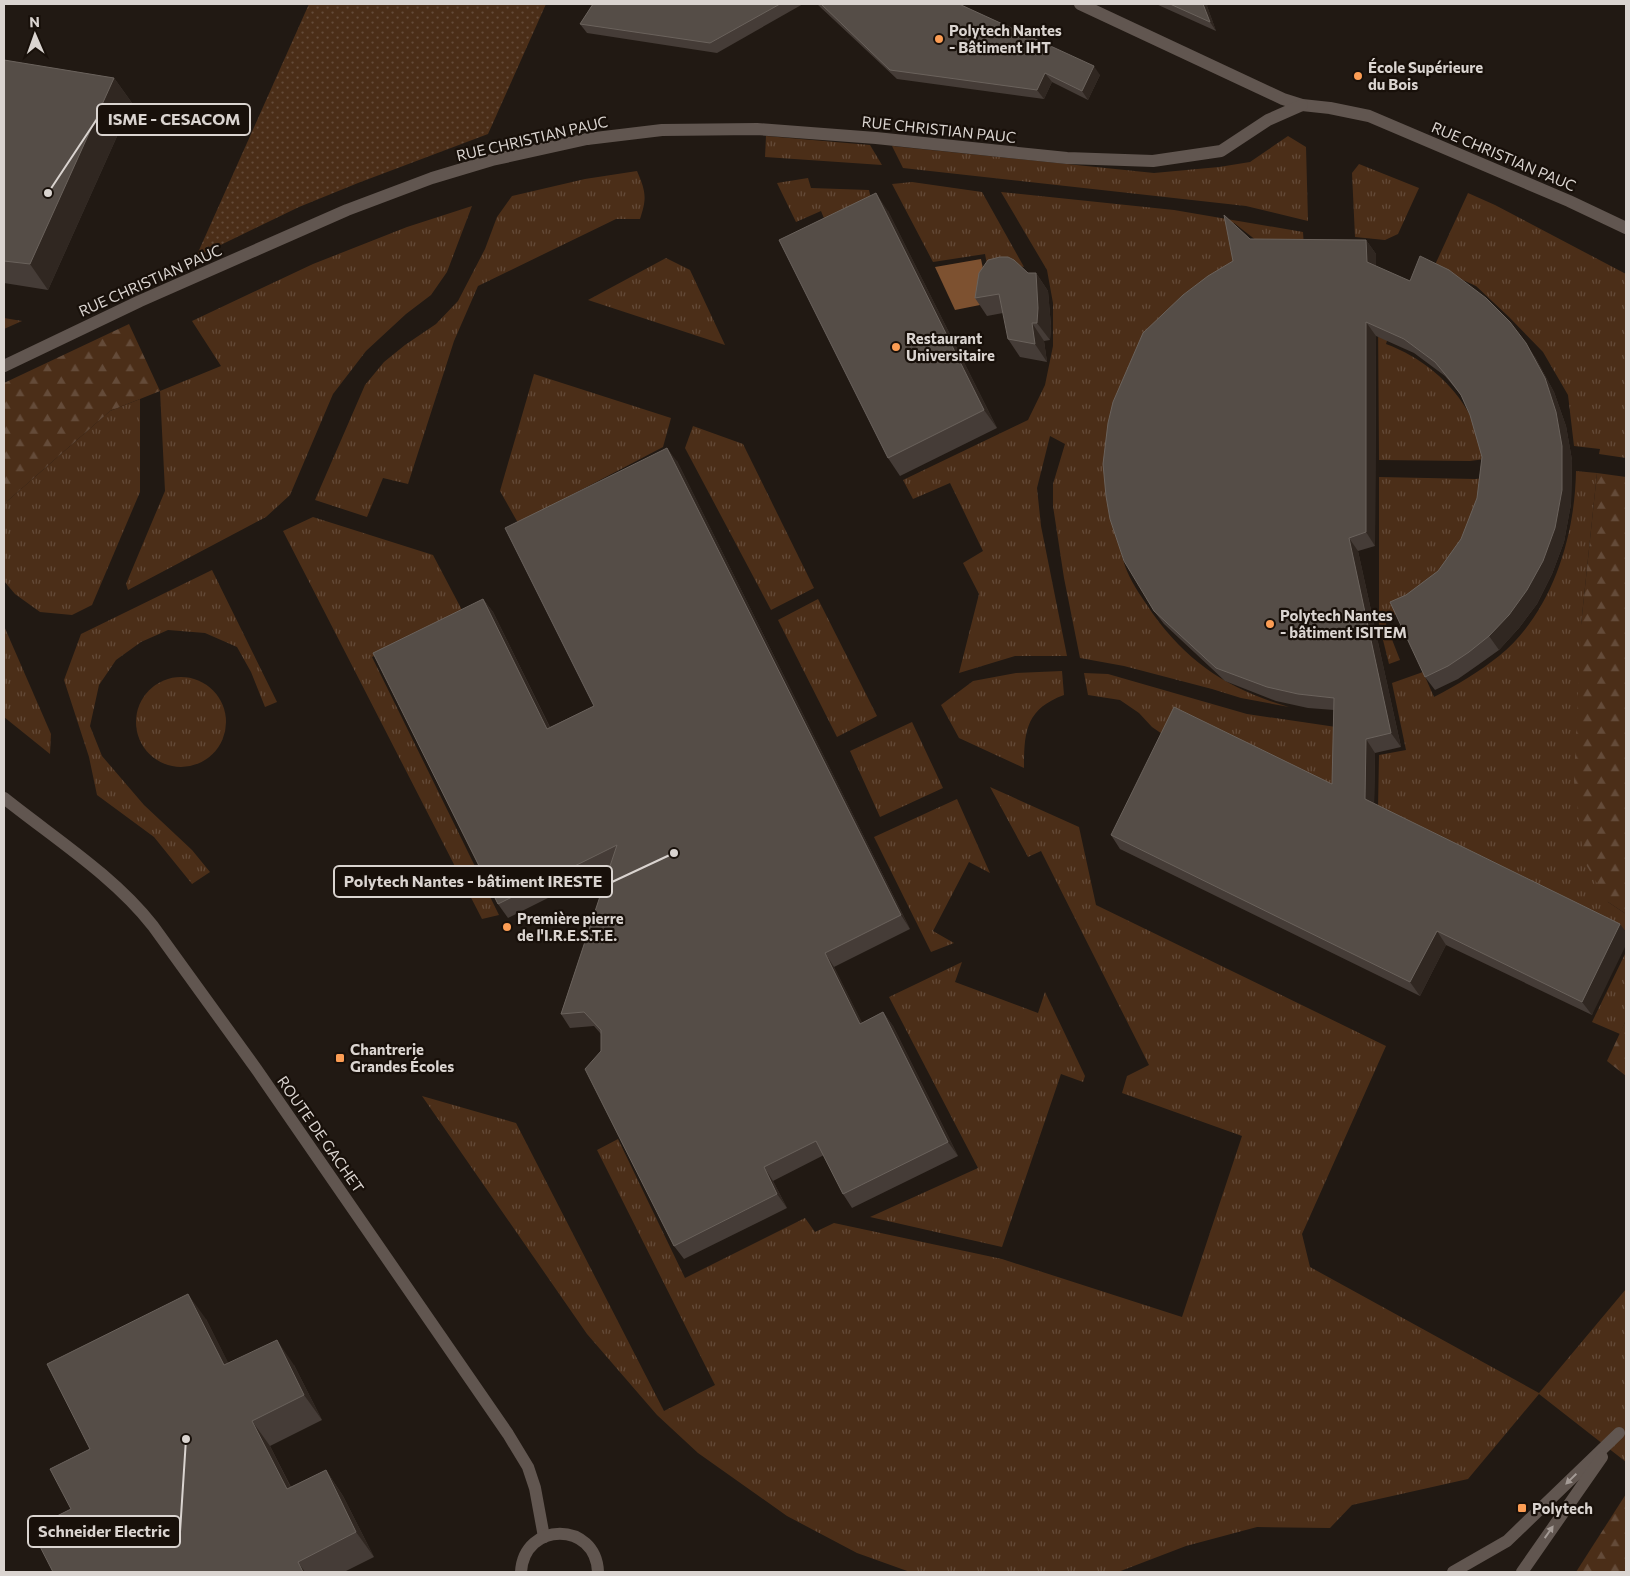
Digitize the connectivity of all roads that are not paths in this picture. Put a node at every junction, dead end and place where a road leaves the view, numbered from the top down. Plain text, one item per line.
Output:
1 (1080, 4) edge
2 (1302, 105) junction
3 (1626, 228) edge
4 (4, 366) edge
5 (4, 798) edge
6 (1622, 1427) edge
7 (544, 1537) junction
8 (522, 1572) edge
9 (598, 1572) edge
10 (1453, 1572) edge
11 (1522, 1572) edge

1 - 2 street, RUE CHRISTIAN PAUC
2 - 3 street, RUE CHRISTIAN PAUC
2 - 4 street, RUE CHRISTIAN PAUC
5 - 7 street, ROUTE DE GACHET
6 -> 10 street
11 -> 6 street
7 - 8 street
7 - 9 street

